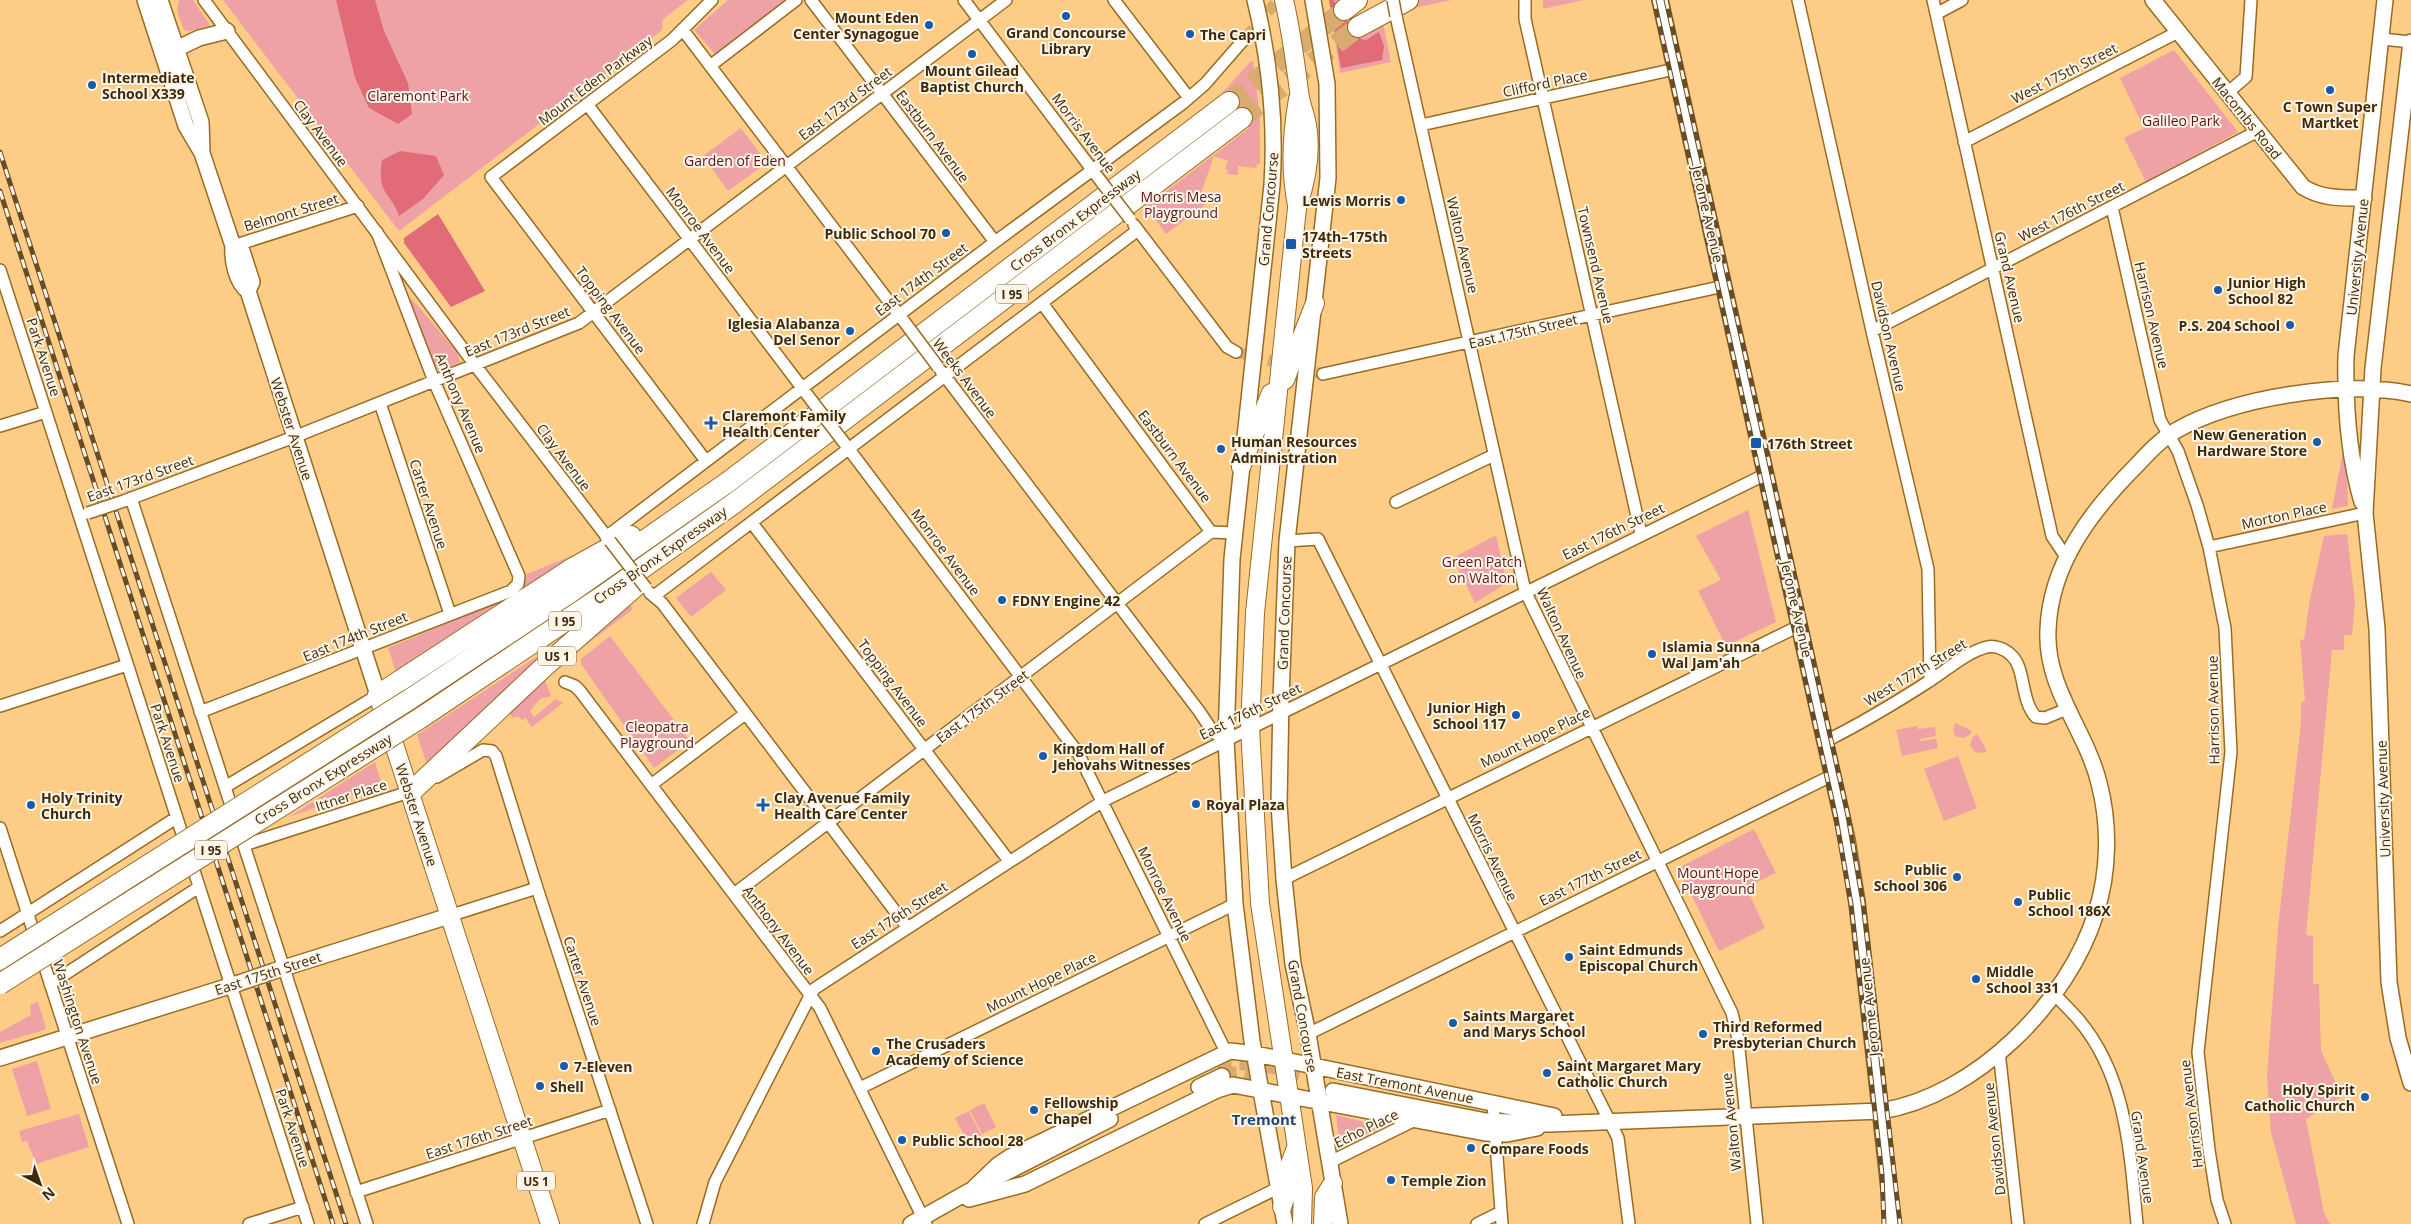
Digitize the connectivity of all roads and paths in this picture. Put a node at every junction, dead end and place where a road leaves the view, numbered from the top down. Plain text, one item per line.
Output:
1 (145, 0) edge
2 (160, 0) edge
3 (204, 0) edge
4 (712, 0) edge
5 (796, 0) edge
6 (812, 0) edge
7 (964, 0) edge
8 (1006, 0) edge
9 (1114, 0) edge
10 (1255, 0) edge
11 (1284, 0) edge
12 (1313, 0) edge
13 (1660, 0) edge
14 (1798, 0) edge
15 (1933, 0) edge
16 (1962, 0) edge
17 (2153, 0) edge
18 (2251, 0) edge
19 (2385, 0) edge
20 (1525, 1) dead end
21 (1397, 4) edge
22 (1936, 14) junction
23 (980, 20) junction
24 (1358, 27) tunnel mouth
25 (683, 30) junction
26 (227, 31) junction
27 (2178, 32) junction
28 (1246, 37) tunnel mouth
29 (2382, 39) junction
30 (2411, 42) edge
31 (170, 52) junction
32 (710, 66) junction
33 (1675, 69) junction
34 (2227, 93) junction
35 (882, 94) junction
36 (1189, 98) junction
37 (1544, 99) junction
38 (1229, 102) tunnel mouth
39 (587, 104) junction
40 (1242, 118) tunnel mouth
41 (1421, 125) junction
42 (2258, 131) junction
43 (1964, 142) junction
44 (786, 166) junction
45 (1093, 170) junction
46 (491, 177) joint
47 (2364, 198) junction
48 (358, 206) junction
49 (2112, 208) junction
50 (1138, 230) junction
51 (377, 232) junction
52 (690, 240) junction
53 (995, 242) junction
54 (233, 246) junction
55 (1992, 268) junction
56 (0, 270) edge
57 (1724, 286) junction
58 (1042, 303) junction
59 (1315, 303) junction
60 (594, 313) junction
61 (899, 315) junction
62 (1592, 315) junction
63 (1872, 331) junction
64 (1469, 343) junction
65 (1236, 352) tunnel mouth
66 (475, 365) junction
67 (942, 372) junction
68 (1279, 374) junction
69 (1323, 374) tunnel mouth
70 (434, 381) junction
71 (802, 388) junction
72 (2345, 389) junction
73 (2372, 389) junction
74 (2411, 394) edge
75 (380, 403) junction
76 (1276, 404) junction
77 (46, 412) junction
78 (0, 426) edge
79 (2169, 434) junction
80 (294, 437) junction
81 (849, 450) junction
82 (1494, 455) junction
83 (706, 461) junction
84 (1241, 467) junction
85 (1766, 474) junction
86 (128, 500) junction
87 (1396, 502) dead end
88 (2365, 513) junction
89 (84, 515) junction
90 (707, 522) junction
91 (752, 523) junction
92 (669, 524) junction
93 (1211, 532) junction
94 (1234, 533) junction
95 (1641, 534) junction
96 (608, 539) junction
97 (1287, 541) junction
98 (2208, 547) junction
99 (2066, 557) junction
100 (518, 584) joint
101 (1525, 592) junction
102 (654, 596) junction
103 (1117, 603) junction
104 (450, 614) junction
105 (1800, 625) junction
106 (363, 649) junction
107 (1381, 663) junction
108 (127, 664) junction
109 (1021, 676) junction
110 (1930, 681) junction
111 (565, 682) dead end
112 (378, 695) junction
113 (0, 706) edge
114 (2067, 710) junction
115 (200, 712) junction
116 (745, 714) junction
117 (1280, 714) junction
118 (1590, 727) junction
119 (1250, 728) junction
120 (1226, 740) junction
121 (1826, 742) junction
122 (489, 750) joint
123 (924, 750) junction
124 (1833, 775) junction
125 (651, 785) junction
126 (225, 787) junction
127 (410, 793) junction
128 (1447, 797) junction
129 (1103, 801) junction
130 (176, 818) junction
131 (828, 823) junction
132 (0, 828) edge
133 (244, 845) junction
134 (1009, 860) junction
135 (1657, 860) junction
136 (1284, 880) junction
137 (199, 887) junction
138 (537, 888) junction
139 (734, 894) junction
140 (1235, 904) junction
141 (28, 913) junction
142 (449, 916) junction
143 (907, 927) junction
144 (0, 931) edge
145 (1513, 932) junction
146 (1169, 936) junction
147 (0, 959) edge
148 (279, 970) junction
149 (0, 984) edge
150 (50, 984) junction
151 (235, 984) junction
152 (2054, 994) junction
153 (810, 996) junction
154 (1308, 1034) junction
155 (68, 1037) junction
156 (1999, 1051) junction
157 (1226, 1052) junction
158 (1256, 1054) junction
159 (0, 1058) edge
160 (1283, 1060) junction
161 (1312, 1066) junction
162 (1220, 1071) tunnel mouth
163 (2411, 1083) edge
164 (1332, 1086) tunnel mouth
165 (860, 1088) junction
166 (1261, 1089) junction
167 (1289, 1095) junction
168 (1318, 1100) junction
169 (610, 1110) junction
170 (1881, 1111) junction
171 (1746, 1118) junction
172 (1496, 1119) junction
173 (1415, 1120) junction
174 (1610, 1122) junction
175 (1572, 1124) junction
176 (522, 1138) junction
177 (1296, 1148) junction
178 (1330, 1162) junction
179 (1333, 1183) junction
180 (1278, 1188) junction
181 (1303, 1188) junction
182 (356, 1192) junction
183 (971, 1194) junction
184 (303, 1207) junction
185 (1283, 1216) edge
186 (1502, 1218) edge
187 (923, 1220) edge
188 (128, 1224) edge
189 (249, 1224) edge
190 (308, 1224) edge
191 (366, 1224) edge
192 (550, 1224) edge
193 (647, 1224) edge
194 (703, 1224) edge
195 (1205, 1224) edge
196 (1302, 1224) edge
197 (1318, 1224) edge
198 (1322, 1224) edge
199 (1340, 1224) edge
200 (1477, 1224) edge
201 (1629, 1224) edge
202 (1757, 1224) edge
203 (1893, 1224) edge
204 (2018, 1224) edge
205 (2137, 1224) edge
206 (2225, 1224) edge

1 - 31 main road, Webster Avenue
2 - 31 main road, Webster Avenue
3 - 26 street, Clay Avenue
4 - 25 street, Mount Eden Parkway
5 - 32 street
6 - 35 street, Eastburn Avenue
7 - 23 street, Morris Avenue
8 - 23 street, East 173rd Street
9 - 36 street
10 - 84 main road, Grand Concourse
11 - 68 main road, Grand Concourse
12 - 59 main road, Grand Concourse
13 - 33 main road, Jerome Avenue
14 - 63 street, Davidson Avenue
15 - 22 street, Grand Avenue
16 - 22 street
17 - 27 main road, Macombs Road
18 - 34 street
19 - 29 main road, University Avenue
20 - 37 street, Townsend Avenue
21 - 24 highway
21 - 41 street, Walton Avenue
22 - 43 street, Grand Avenue
23 - 35 street, East 173rd Street
23 - 45 street, Morris Avenue
25 - 32 street, Weeks Avenue
25 - 39 street, Mount Eden Parkway
26 - 31 main road
26 - 48 street, Clay Avenue
27 - 34 main road, Macombs Road
27 - 43 street, West 175th Street
28 - 36 street, East 174th Street
29 - 30 street
29 - 47 main road, University Avenue
30 - 73 main road, University Avenue
31 - 54 main road, Webster Avenue
32 - 44 street, Weeks Avenue
33 - 37 street, Clifford Place
33 - 57 main road, Jerome Avenue
34 - 42 main road, Macombs Road
35 - 44 street, East 173rd Street
35 - 53 street, Eastburn Avenue
36 - 45 street, East 174th Street
37 - 41 street, Clifford Place
37 - 62 street, Townsend Avenue
38 - 92 highway, Cross Bronx Expressway / I 95
39 - 46 street, Mount Eden Parkway
39 - 52 street, Monroe Avenue
40 - 90 highway, Cross Bronx Expressway / I 95
41 - 64 street, Walton Avenue
42 - 47 main road, Macombs Road
42 - 49 street, West 176th Street
43 - 55 street, Grand Avenue
44 - 52 street, East 173rd Street
44 - 61 street, Weeks Avenue
45 - 50 street, Morris Avenue, bridge
45 - 53 street, East 174th Street
46 - 60 street, Topping Avenue
47 - 72 main road, University Avenue
48 - 51 street, Clay Avenue
48 - 54 street, Belmont Street
49 - 55 street, West 176th Street
49 - 79 street, Harrison Avenue
50 - 58 street
50 - 65 street, Morris Avenue
51 - 66 street, Clay Avenue
51 - 70 street, Anthony Avenue
52 - 60 street, East 173rd Street
52 - 71 street, Monroe Avenue
53 - 61 street, East 174th Street
54 - 80 main road, Webster Avenue
55 - 63 street, West 176th Street
55 - 99 street, Grand Avenue
56 - 77 street, Park Avenue
57 - 62 street, East 175th Street
57 - 85 main road, Jerome Avenue
58 - 67 street
58 - 93 street, Eastburn Avenue
59 - 76 main road
59 - 97 main road, Grand Concourse
60 - 66 street, East 173rd Street
60 - 83 street, Topping Avenue
61 - 67 street, Weeks Avenue, bridge
61 - 71 street, East 174th Street
62 - 64 street, East 175th Street
62 - 95 street, Townsend Avenue
63 - 110 street, Davidson Avenue
64 - 69 street, East 175th Street
64 - 82 street, Walton Avenue
66 - 70 street, East 173rd Street
66 - 96 street, Clay Avenue
67 - 81 street
67 - 103 street, Weeks Avenue
68 - 76 main road, Grand Concourse
68 - 84 main road
70 - 75 street, East 173rd Street
70 - 100 street, Anthony Avenue
71 - 81 street, Monroe Avenue, bridge
71 - 83 street, East 174th Street
72 - 73 main road, East Tremont Avenue
72 - 79 main road, East Tremont Avenue
72 - 88 main road, University Avenue
73 - 74 main road, East Tremont Avenue
73 - 88 main road, University Avenue
75 - 80 street, East 173rd Street
75 - 104 street, Carter Avenue
76 - 119 main road, Grand Concourse
77 - 78 street
77 - 89 street, Park Avenue
79 - 98 street, Harrison Avenue
79 - 99 main road, East Tremont Avenue
80 - 86 street, East 173rd Street
80 - 106 main road, Webster Avenue
81 - 91 street
81 - 109 street, Monroe Avenue
82 - 87 street
82 - 101 street, Walton Avenue
83 - 96 street, East 174th Street
84 - 94 main road, Grand Concourse
85 - 95 street, East 176th Street
85 - 105 main road, Jerome Avenue
86 - 89 street, East 173rd Street, bridge
86 - 115 street
88 - 98 street, Morton Place
88 - 163 main road, University Avenue
89 - 108 street, Park Avenue
90 - 127 highway, US 1
90 - 149 highway, Cross Bronx Expressway / I 95, bridge
91 - 102 street
91 - 123 street, Topping Avenue
92 - 112 highway
92 - 147 highway, Cross Bronx Expressway / I 95, bridge
93 - 94 street
93 - 103 street, East 175th Street
94 - 120 main road, Grand Concourse
95 - 101 street, East 176th Street
96 - 102 street, Clay Avenue, bridge
97 - 107 street, Morris Avenue
97 - 117 main road, Grand Concourse
98 - 206 street, Harrison Avenue
99 - 114 main road, East Tremont Avenue
100 - 104 street, East 174th Street
101 - 107 street, East 176th Street
101 - 118 street, Walton Avenue
102 - 116 street, Clay Avenue
103 - 109 street, East 175th Street
103 - 120 street, Weeks Avenue
104 - 106 street, East 174th Street
105 - 118 street, Mount Hope Place
105 - 121 main road, Jerome Avenue
106 - 112 main road, Webster Avenue
106 - 115 street, East 174th Street
107 - 117 street, East 176th Street
107 - 128 street, Morris Avenue
108 - 113 street
108 - 130 street, Park Avenue
109 - 123 street, East 175th Street
109 - 129 street, Monroe Avenue
110 - 114 street, West 177th Street
110 - 121 street, West 177th Street
111 - 125 street, Anthony Avenue
112 - 126 street
112 - 127 main road, Webster Avenue / US 1
114 - 152 main road, East Tremont Avenue
115 - 126 street
116 - 125 street
116 - 131 street, Clay Avenue
117 - 119 street, East 176th Street
117 - 136 main road, Grand Concourse
118 - 128 street, Mount Hope Place
118 - 135 street, Walton Avenue
119 - 120 street, East 176th Street
119 - 160 main road, Grand Concourse
120 - 129 street, East 176th Street
120 - 140 main road, Grand Concourse
121 - 124 main road, Jerome Avenue
122 - 127 street, Ittner Place
122 - 138 street, Carter Avenue
123 - 131 street, East 175th Street
123 - 134 street, Topping Avenue
124 - 135 street, East 177th Street
124 - 170 main road, Jerome Avenue
125 - 139 street, Anthony Avenue
126 - 133 street
127 - 133 street, Ittner Place
127 - 142 main road, Webster Avenue / US 1
128 - 136 street, Mount Hope Place
128 - 145 street, Morris Avenue
129 - 134 street, East 176th Street
129 - 146 street, Monroe Avenue
130 - 137 street, Park Avenue
130 - 141 street
131 - 139 street, East 175th Street
131 - 143 street, Clay Avenue
132 - 141 street, Washington Avenue
133 - 148 street
134 - 143 street, East 176th Street
135 - 145 street, East 177th Street
135 - 171 street, Walton Avenue
136 - 154 main road, Grand Concourse
137 - 150 street
137 - 151 street, Park Avenue
138 - 142 street, East 175th Street
138 - 169 street, Carter Avenue
139 - 153 street, Anthony Avenue
140 - 146 street, Mount Hope Place
140 - 158 main road, Grand Concourse
141 - 144 street
141 - 150 street, Washington Avenue
142 - 148 main road, East 175th Street
142 - 176 main road, Webster Avenue / US 1
143 - 153 street, East 176th Street
145 - 154 street, East 177th Street
145 - 174 street, Morris Avenue
146 - 157 street, Monroe Avenue
146 - 165 street, Mount Hope Place
148 - 151 main road, East 175th Street, bridge
148 - 182 street
150 - 155 street, Washington Avenue
151 - 155 main road, East 175th Street
151 - 184 street, Park Avenue
152 - 156 main road, East Tremont Avenue
152 - 205 street, Grand Avenue
153 - 165 street, Anthony Avenue
153 - 194 street, East 176th Street
154 - 161 main road, Grand Concourse
155 - 159 main road, East 175th Street
155 - 188 street, Washington Avenue
156 - 170 main road, East Tremont Avenue
156 - 204 street, Davidson Avenue
157 - 158 main road, East Tremont Avenue
157 - 183 main road, East Tremont Avenue
158 - 160 main road, East Tremont Avenue
158 - 166 main road, Grand Concourse
160 - 161 main road, East Tremont Avenue
160 - 167 main road, Grand Concourse
161 - 168 main road, Grand Concourse
161 - 172 main road, East Tremont Avenue
162 - 183 main road, East Tremont Avenue
164 - 172 main road, East Tremont Avenue
165 - 187 street, Anthony Avenue
166 - 167 main road, East Tremont Avenue
166 - 180 main road, Grand Concourse
166 - 183 main road, East Tremont Avenue
167 - 168 main road, East Tremont Avenue
167 - 177 main road, Grand Concourse
168 - 173 main road, East Tremont Avenue
168 - 178 main road, Grand Concourse
169 - 176 street, East 176th Street
169 - 193 street, Carter Avenue
170 - 171 main road, East Tremont Avenue
170 - 203 main road, Jerome Avenue
171 - 174 main road, East Tremont Avenue
171 - 202 street, Walton Avenue
172 - 173 main road, East Tremont Avenue
172 - 175 main road, East Tremont Avenue
172 - 175 main road, East Tremont Avenue
172 - 186 street
173 - 178 street, Echo Place
174 - 175 main road, East Tremont Avenue
174 - 201 street, Morris Avenue
176 - 182 street, East 176th Street
176 - 192 main road, Webster Avenue / US 1
177 - 181 main road, Grand Concourse
177 - 185 main road
178 - 179 main road, Grand Concourse
179 - 198 main road
179 - 199 main road, Grand Concourse
180 - 185 main road, Grand Concourse
180 - 195 street
181 - 196 main road, Grand Concourse
181 - 197 main road, Grand Concourse
182 - 191 street
183 - 187 main road, East Tremont Avenue
184 - 189 street
184 - 190 street, Park Avenue
186 - 200 street

